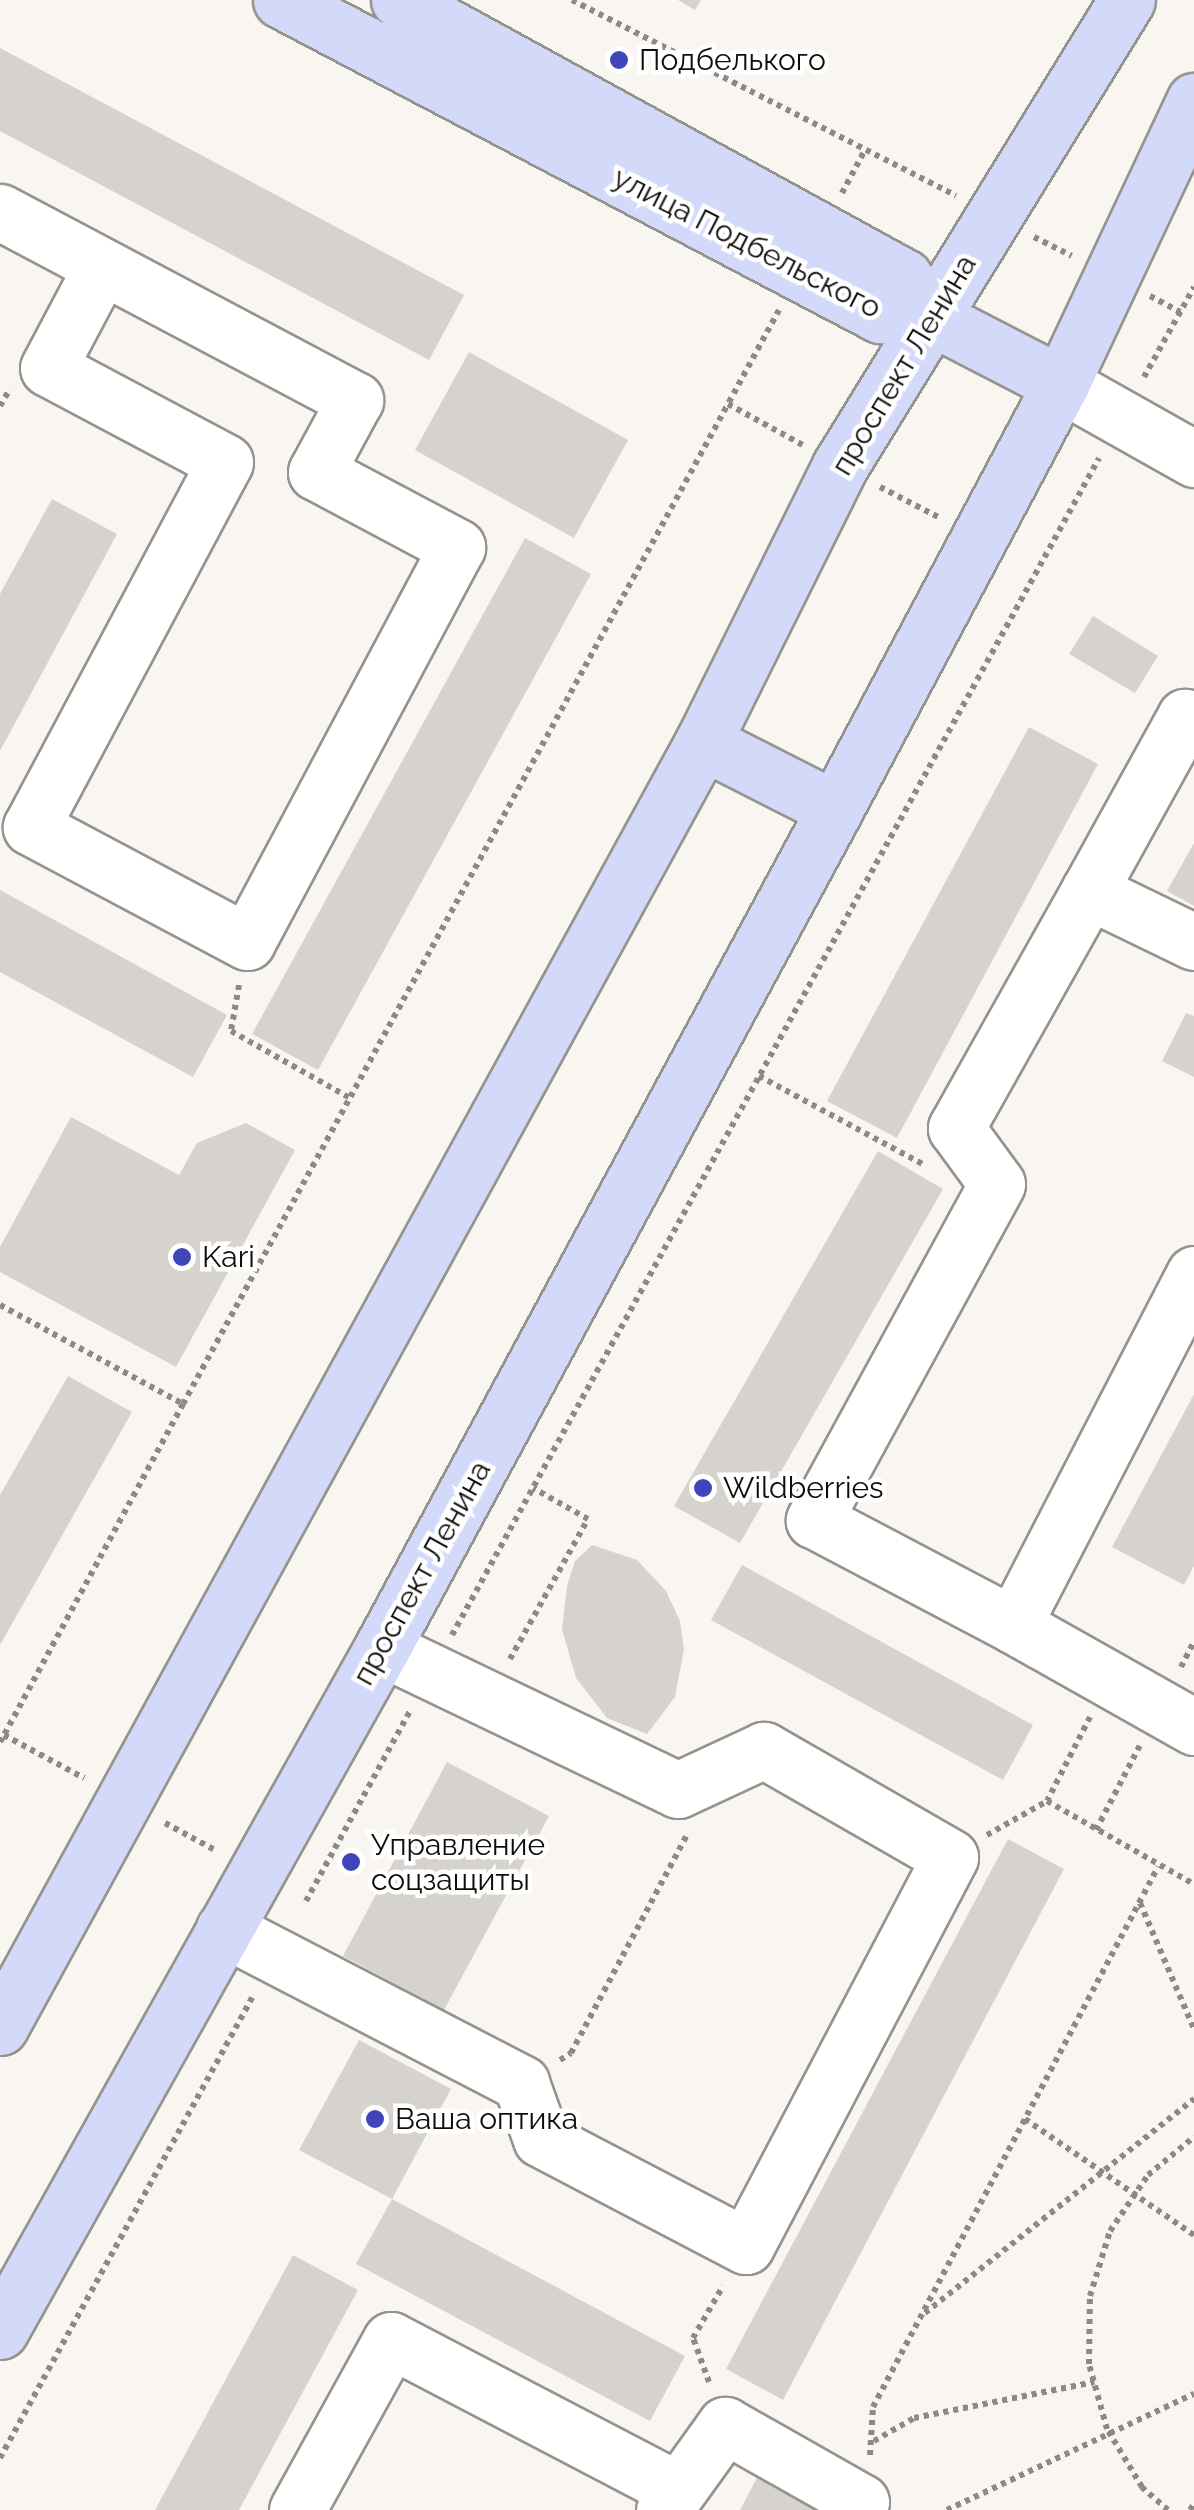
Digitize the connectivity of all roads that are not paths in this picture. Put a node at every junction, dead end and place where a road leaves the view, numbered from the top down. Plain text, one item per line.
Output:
1 (281, 0) edge
2 (399, 0) edge
3 (1127, 0) edge
4 (344, 15) edge
5 (1194, 101) edge
6 (0, 212) edge
7 (102, 266) junction
8 (930, 317) junction
9 (1061, 384) junction
10 (1194, 459) edge
11 (1194, 722) edge
12 (703, 742) junction
13 (835, 808) junction
14 (1089, 891) junction
15 (1194, 942) edge
16 (1194, 1274) edge
17 (1013, 1625) junction
18 (382, 1648) junction
19 (1194, 1728) edge
20 (224, 1929) junction
21 (0, 2027) edge
22 (0, 2331) edge
23 (670, 2499) edge
24 (859, 2506) edge
25 (298, 2510) edge

1 - 4 main road, улица Подбельского
2 - 8 main road, улица Подбельского
3 - 8 main road, проспект Ленина
4 - 8 main road, улица Подбельского
5 - 9 main road, проспект Ленина
6 - 7 street
7 - 7 street
8 - 9 main road
8 - 12 main road, проспект Ленина
9 - 10 street
9 - 13 main road, проспект Ленина
11 - 14 street
12 - 13 main road
12 - 21 main road, проспект Ленина
13 - 18 main road, проспект Ленина
14 - 15 street
14 - 17 street
16 - 17 street
17 - 19 street
18 - 20 main road, проспект Ленина
18 - 20 street
20 - 22 main road, проспект Ленина
23 - 24 street
23 - 25 street

